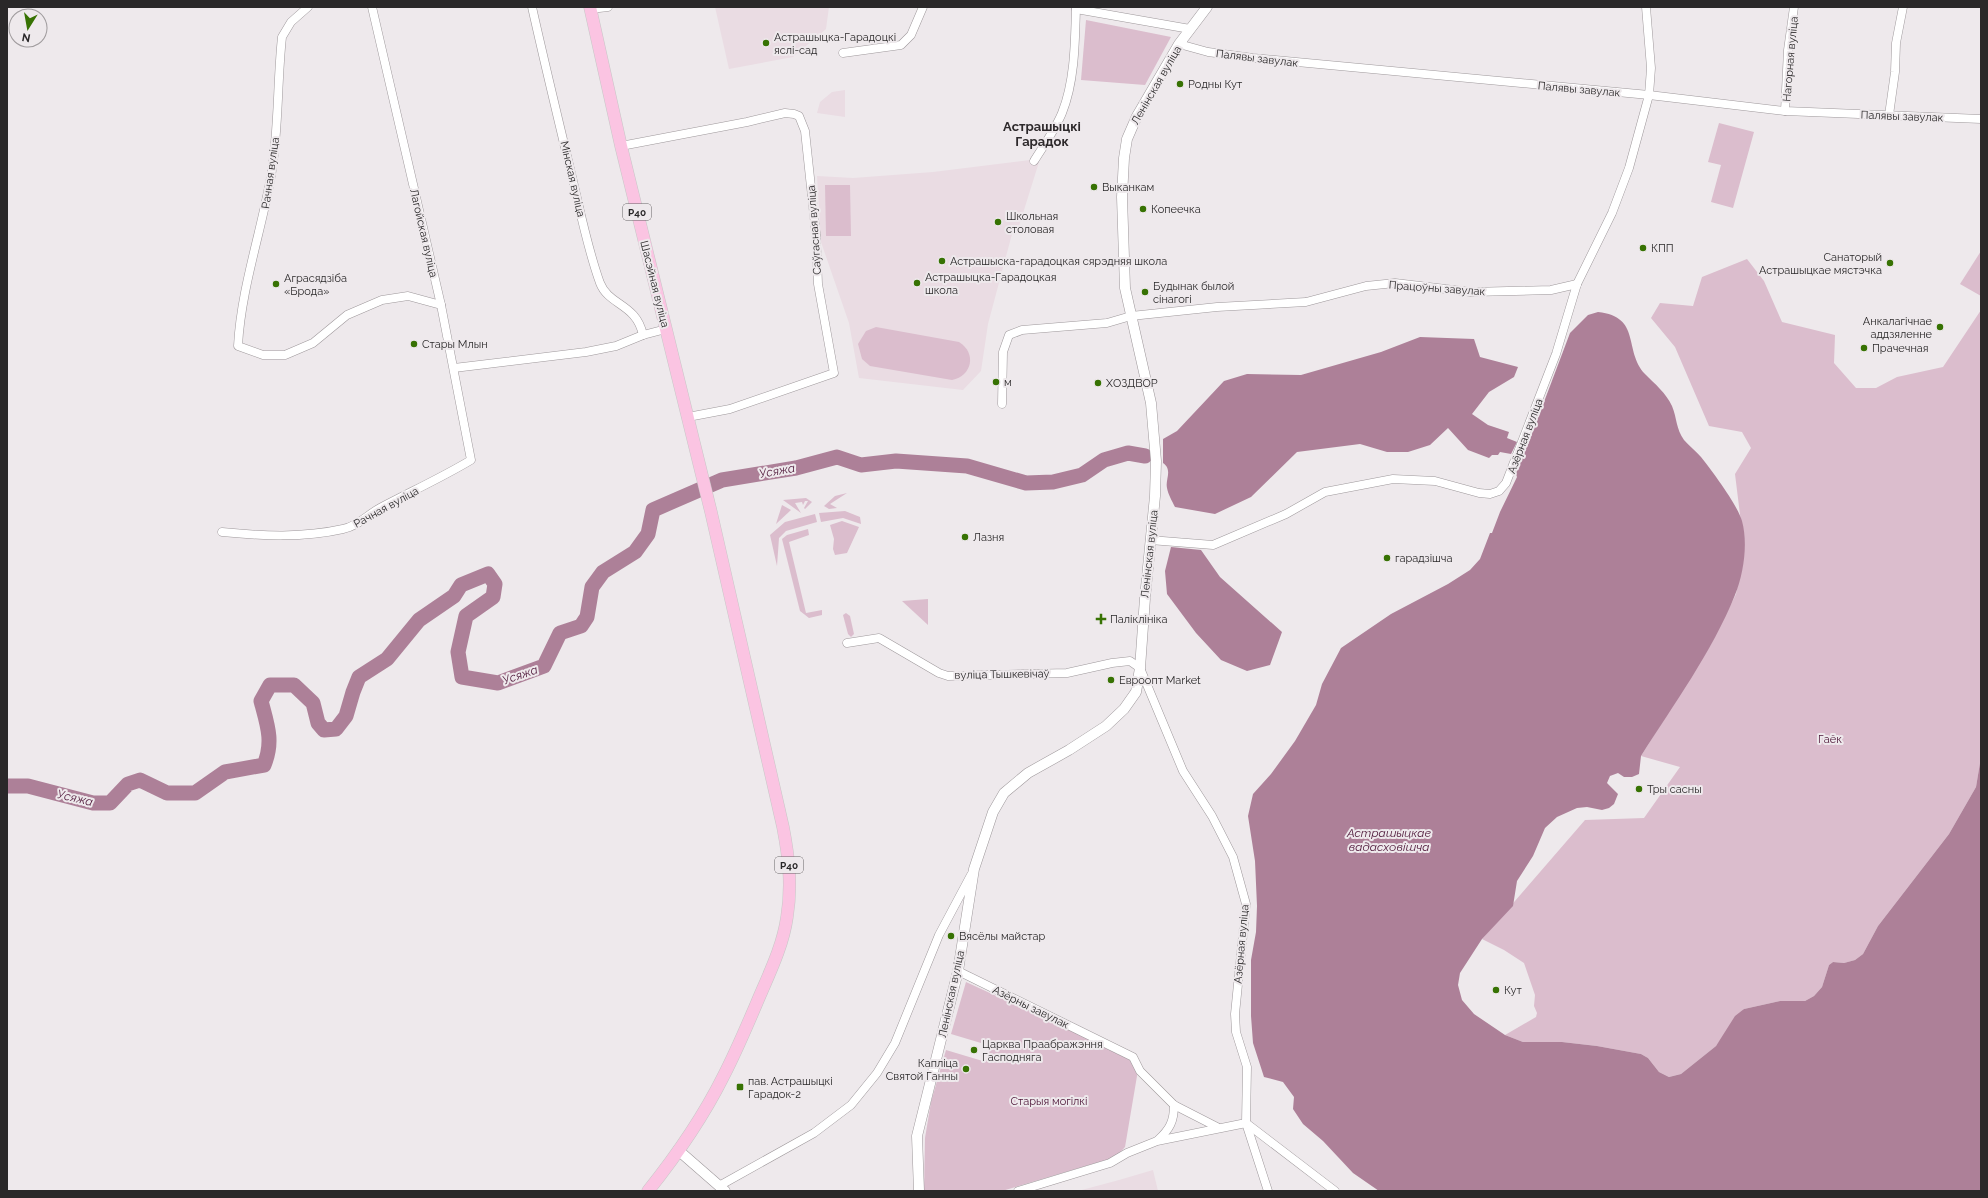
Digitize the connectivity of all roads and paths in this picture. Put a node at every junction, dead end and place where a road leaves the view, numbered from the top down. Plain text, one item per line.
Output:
1 (308, 7) edge
2 (372, 7) edge
3 (532, 7) edge
4 (608, 7) edge
5 (923, 7) edge
6 (1207, 7) edge
7 (1646, 7) edge
8 (1794, 7) edge
9 (1903, 7) edge
10 (590, 8) edge
11 (1076, 8) edge
12 (1190, 29) junction
13 (1179, 44) junction
14 (843, 53) dead end
15 (1649, 95) junction
16 (1785, 111) junction
17 (1889, 115) junction
18 (1981, 119) edge
19 (621, 146) junction
20 (1034, 161) dead end
21 (1577, 284) junction
22 (441, 305) junction
23 (1131, 316) junction
24 (666, 329) junction
25 (643, 335) junction
26 (454, 368) junction
27 (1002, 404) dead end
28 (688, 417) junction
29 (471, 460) joint
30 (222, 532) dead end
31 (1150, 540) junction
32 (847, 643) dead end
33 (1140, 668) junction
34 (974, 869) junction
35 (958, 971) junction
36 (1174, 1105) junction
37 (1246, 1123) junction
38 (1217, 1127) junction
39 (1157, 1140) junction
40 (678, 1150) junction
41 (722, 1189) edge
42 (648, 1191) edge
43 (919, 1191) edge
44 (1018, 1191) edge
45 (1268, 1191) edge
46 (1335, 1191) edge

1 - 22 street, Рачная вуліца
2 - 22 street, Лагойская вуліца
3 - 25 street, Мінская вуліца
4 - 10 street
5 - 14 street
6 - 12 street, Ленінская вуліца
7 - 15 street, Азёрная вуліца
8 - 16 street, Нагорная вуліца
9 - 17 street
10 - 19 main road, Шасэйная вуліца / Р40
11 - 12 street
11 - 20 street
12 - 13 street, Ленінская вуліца
13 - 15 street, Палявы завулак
13 - 23 street, Ленінская вуліца
15 - 16 street, Палявы завулак
15 - 21 street, Азёрная вуліца
16 - 17 street, Палявы завулак
17 - 18 street, Палявы завулак
19 - 24 main road, Шасэйная вуліца / Р40
19 - 28 street, Саўгасная вуліца
21 - 23 street, Працоўны завулак
21 - 31 street, Азёрная вуліца
22 - 26 street, Лагойская вуліца
23 - 27 street, Працоўны завулак
23 - 31 street, Ленінская вуліца
24 - 25 street
24 - 28 main road, Шасэйная вуліца / Р40
25 - 26 street
26 - 29 street, Лагойская вуліца
28 - 40 main road, Шасэйная вуліца / Р40
29 - 30 street, Рачная вуліца
31 - 33 street, Ленінская вуліца
32 - 33 street, вуліца Тышкевічаў
33 - 34 street, Ленінская вуліца
33 - 37 street, Азёрная вуліца
34 - 35 street, Ленінская вуліца
34 - 41 street
35 - 36 street, Азёрны завулак
35 - 43 street, Ленінская вуліца
36 - 38 street, Азёрны завулак
36 - 39 street
37 - 38 street
37 - 45 street, Азёрная вуліца
37 - 46 street
38 - 39 street
39 - 44 street
40 - 41 street
40 - 42 main road, Р40

